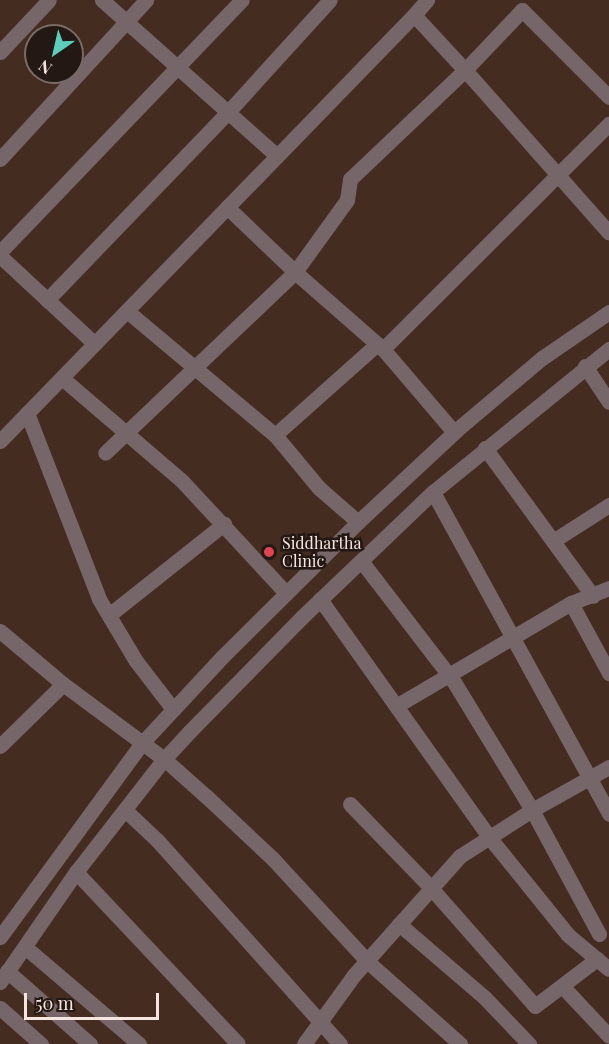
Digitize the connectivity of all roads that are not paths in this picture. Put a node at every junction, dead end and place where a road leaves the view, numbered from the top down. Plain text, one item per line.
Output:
1 (49, 0) edge
2 (102, 0) edge
3 (146, 0) edge
4 (242, 0) edge
5 (330, 0) edge
6 (427, 0) edge
7 (526, 5) edge
8 (414, 15) junction
9 (126, 22) junction
10 (0, 52) edge
11 (178, 68) junction
12 (465, 70) junction
13 (609, 97) edge
14 (228, 112) junction
15 (609, 124) edge
16 (276, 156) junction
17 (0, 159) edge
18 (557, 174) junction
19 (227, 207) junction
20 (609, 233) edge
21 (0, 254) edge
22 (295, 272) junction
23 (47, 300) junction
24 (127, 311) junction
25 (609, 312) edge
26 (95, 344) junction
27 (380, 346) junction
28 (609, 349) edge
29 (585, 366) junction
30 (195, 367) junction
31 (62, 378) junction
32 (609, 402) edge
33 (27, 413) junction
34 (126, 432) junction
35 (454, 432) junction
36 (275, 435) junction
37 (0, 441) edge
38 (485, 448) junction
39 (105, 453) dead end
40 (433, 492) junction
41 (609, 505) edge
42 (358, 522) junction
43 (224, 524) junction
44 (553, 542) junction
45 (362, 562) junction
46 (609, 588) edge
47 (286, 593) junction
48 (593, 596) junction
49 (320, 599) junction
50 (571, 603) junction
51 (109, 615) junction
52 (0, 631) edge
53 (513, 639) junction
54 (609, 673) edge
55 (449, 676) junction
56 (63, 684) junction
57 (396, 706) junction
58 (173, 709) junction
59 (142, 743) junction
60 (0, 746) edge
61 (164, 759) junction
62 (609, 767) edge
63 (589, 777) junction
64 (350, 804) dead end
65 (125, 810) junction
66 (532, 810) junction
67 (609, 814) edge
68 (489, 837) junction
69 (76, 872) junction
70 (431, 888) junction
71 (399, 924) junction
72 (599, 934) dead end
73 (0, 938) edge
74 (25, 947) junction
75 (597, 959) junction
76 (367, 961) junction
77 (609, 969) edge
78 (4, 976) edge
79 (563, 987) junction
80 (0, 1008) edge
81 (319, 1023) junction
82 (609, 1036) edge
83 (41, 1044) edge
84 (90, 1044) edge
85 (139, 1044) edge
86 (238, 1044) edge
87 (304, 1044) edge
88 (340, 1044) edge
89 (460, 1044) edge
90 (529, 1044) edge

1 - 10 street
2 - 9 street
3 - 9 street
4 - 11 street
5 - 14 street
6 - 8 street
7 - 12 street
7 - 13 street
8 - 12 street
8 - 16 street
9 - 11 street
9 - 17 street
11 - 14 street
11 - 21 street
12 - 18 street
12 - 22 street
14 - 16 street
14 - 23 street
15 - 18 street
16 - 19 street
18 - 20 street
18 - 27 street
19 - 22 street
19 - 24 street
21 - 23 street
22 - 27 street
22 - 30 street
23 - 26 street
24 - 26 street
24 - 30 street
25 - 35 street
26 - 31 street
27 - 35 street
27 - 36 street
28 - 29 street
29 - 32 street
29 - 38 street
30 - 34 street
30 - 36 street
31 - 33 street
31 - 34 street
33 - 37 street
33 - 51 street
34 - 39 street
34 - 43 street
35 - 42 street
36 - 42 street
38 - 40 street
38 - 44 street
40 - 45 street
40 - 53 street
41 - 44 street
42 - 47 street
43 - 47 street
43 - 51 street
44 - 48 street
45 - 49 street
45 - 55 street
46 - 48 street
47 - 58 street
48 - 50 street
49 - 57 street
49 - 61 street
50 - 53 street
50 - 54 street
51 - 58 street
52 - 56 street
53 - 55 street
53 - 63 street
55 - 57 street
55 - 66 street
56 - 59 street
56 - 60 street
57 - 68 street
58 - 59 street
59 - 61 street
59 - 73 street
61 - 65 street
61 - 76 street
62 - 63 street
63 - 66 street
63 - 67 street
64 - 70 street
65 - 69 street
65 - 81 street
66 - 68 street
66 - 72 street
68 - 70 street
68 - 75 street
69 - 74 street
69 - 86 street
70 - 71 street
70 - 79 street
71 - 76 street
71 - 90 street
74 - 78 street
74 - 85 street
75 - 77 street
75 - 79 street
76 - 81 street
76 - 89 street
78 - 84 street
79 - 82 street
80 - 83 street
81 - 87 street
81 - 88 street

